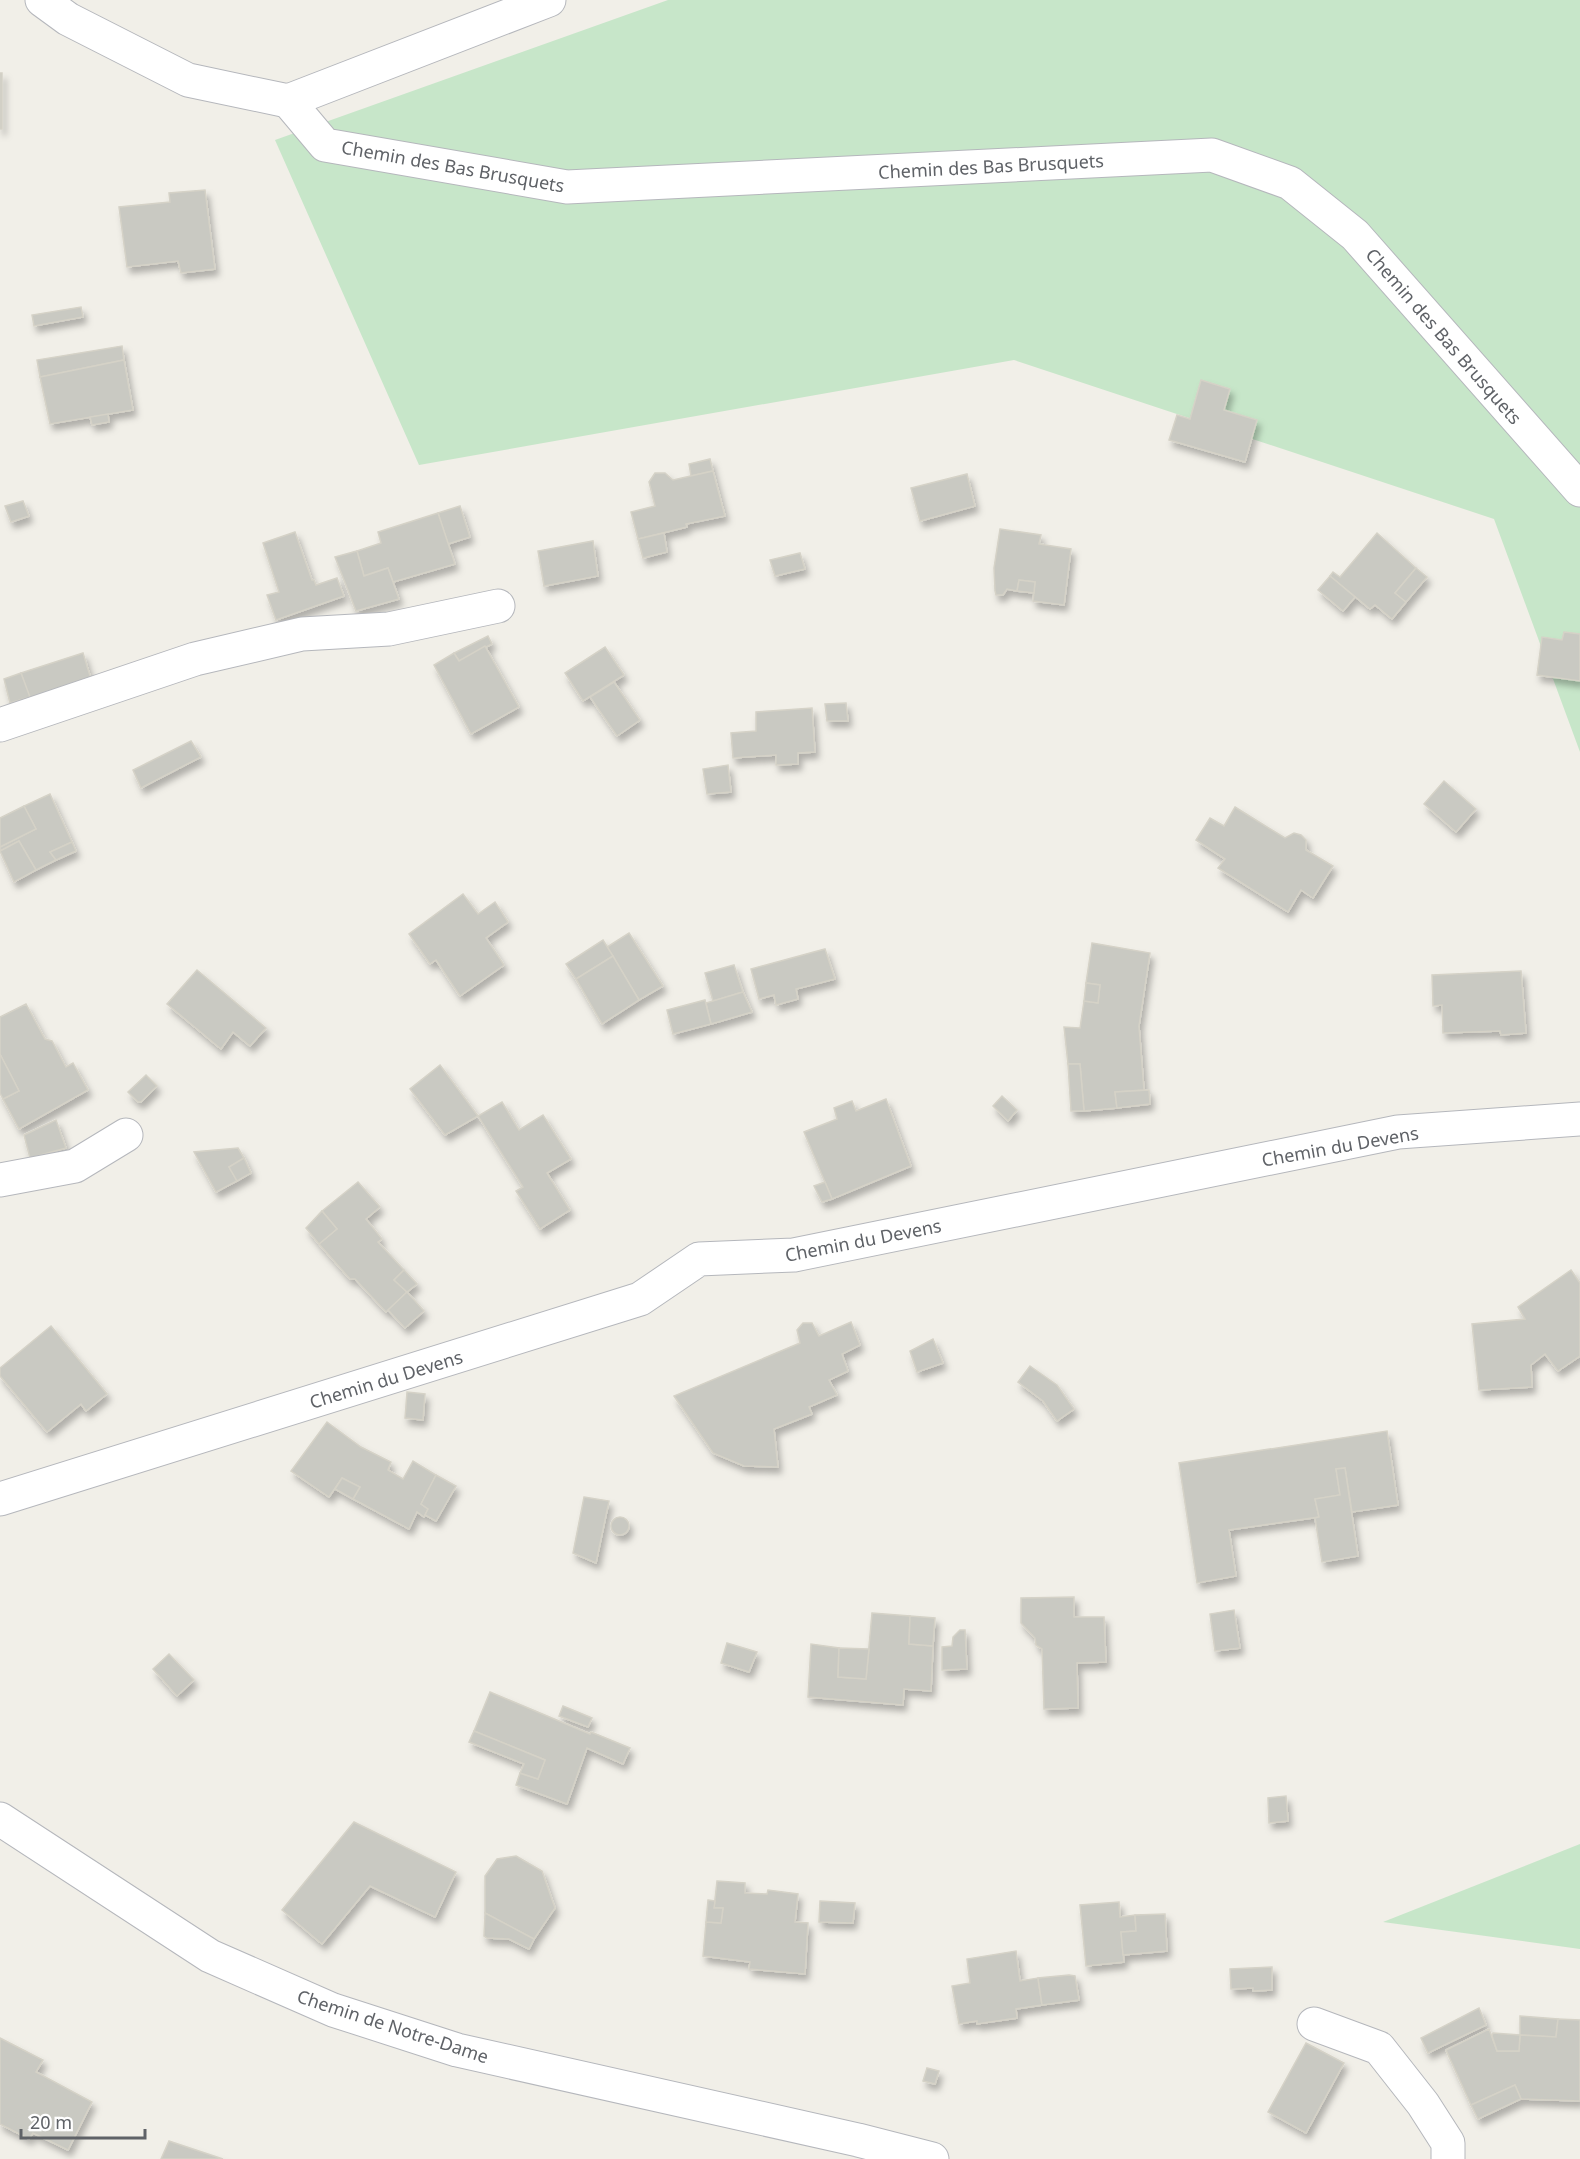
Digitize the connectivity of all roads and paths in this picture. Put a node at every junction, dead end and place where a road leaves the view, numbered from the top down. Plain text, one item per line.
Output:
1 (42, 0) edge
2 (549, 0) edge
3 (288, 101) junction
4 (1580, 490) edge
5 (498, 606) dead end
6 (0, 725) edge
7 (1580, 1119) edge
8 (126, 1135) dead end
9 (0, 1180) edge
10 (0, 1499) edge
11 (0, 1819) edge
12 (1314, 2024) dead end
13 (932, 2159) edge
14 (1448, 2159) edge

1 - 3 street
2 - 3 street
3 - 4 street, Chemin des Bas Brusquets
5 - 6 street
7 - 10 street, Chemin du Devens
8 - 9 street
11 - 13 street, Chemin de Notre-Dame
12 - 14 street

